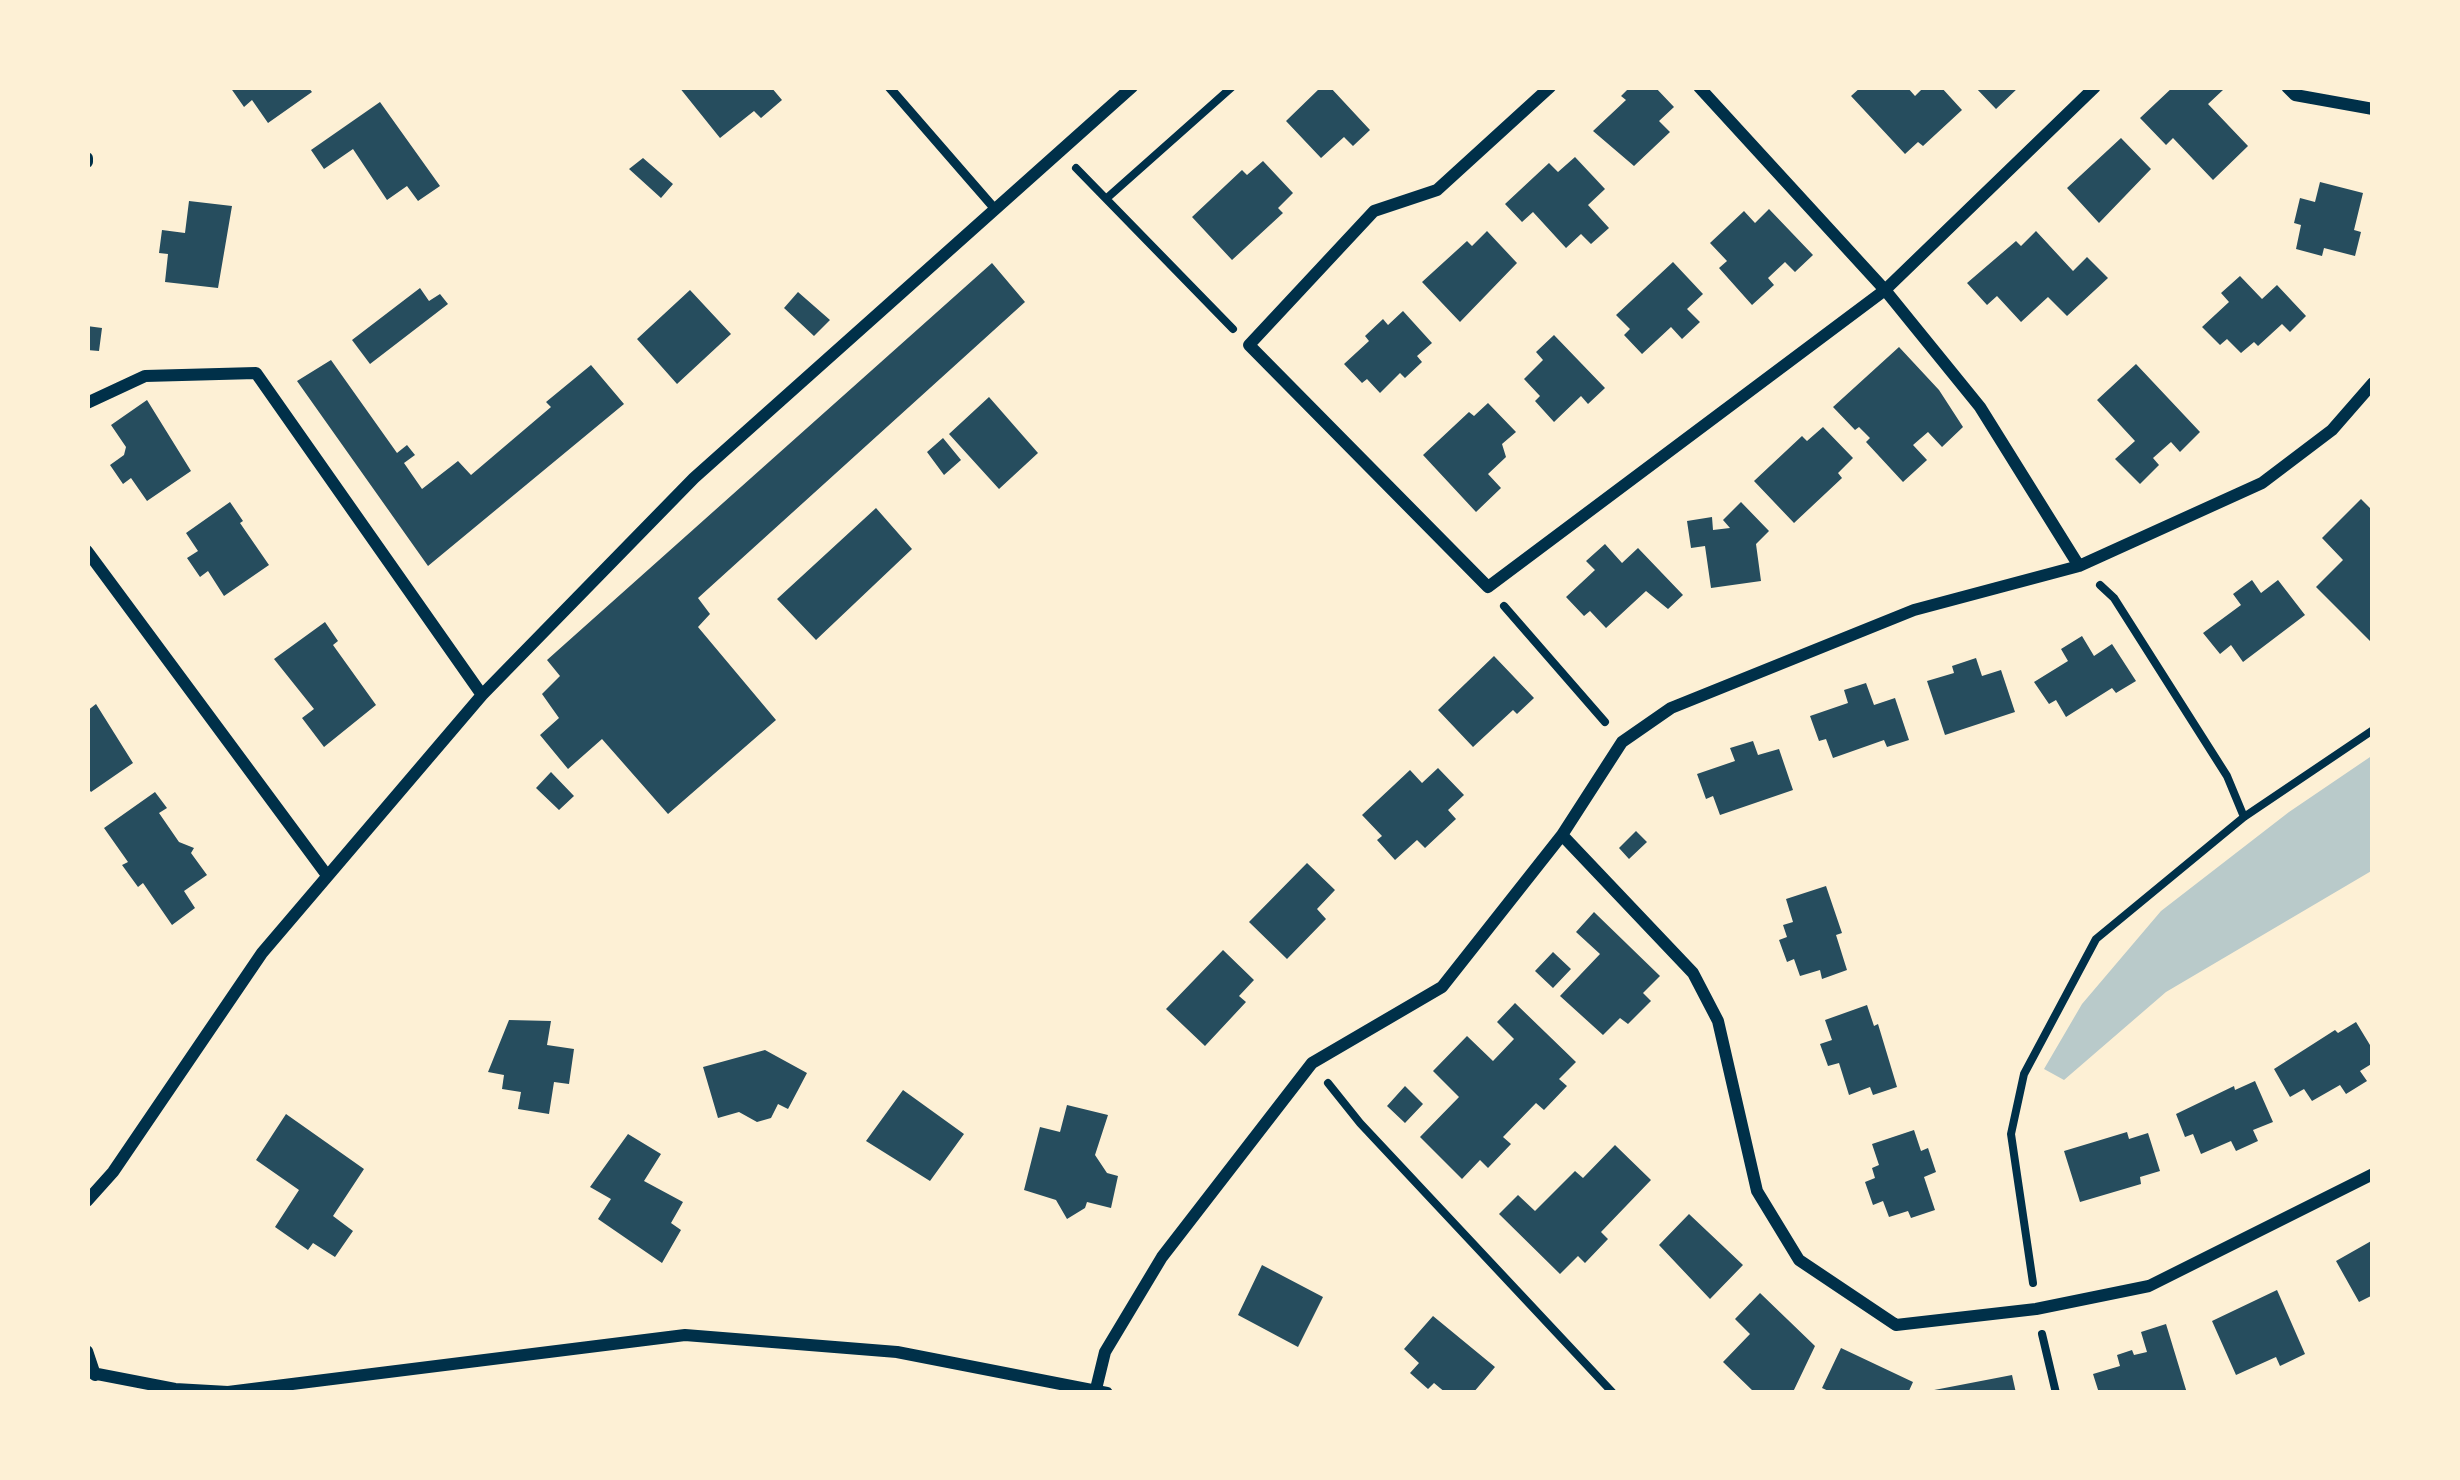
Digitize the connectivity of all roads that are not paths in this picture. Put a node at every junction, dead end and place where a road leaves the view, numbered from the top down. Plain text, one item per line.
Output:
1 (889, 87) edge
2 (1132, 87) edge
3 (1550, 87) edge
4 (1700, 87) edge
5 (2095, 87) edge
6 (2287, 87) edge
7 (2373, 109) edge
8 (995, 209) junction
9 (1885, 290) junction
10 (2373, 383) edge
11 (87, 403) edge
12 (87, 551) edge
13 (2079, 566) junction
14 (482, 695) junction
15 (1562, 835) junction
16 (326, 874) junction
17 (2373, 1174) edge
18 (87, 1201) edge
19 (87, 1352) edge
20 (91, 1373) edge
21 (1101, 1391) edge
22 (228, 1393) edge

1 - 8 lane
2 - 8 street
3 - 9 street
4 - 9 street
5 - 9 street
6 - 7 street
8 - 14 street
9 - 13 street
10 - 13 street
11 - 14 street
12 - 16 street
13 - 15 street
14 - 16 street
15 - 17 street
15 - 21 street
16 - 18 street
19 - 20 street
20 - 22 street
21 - 22 street

